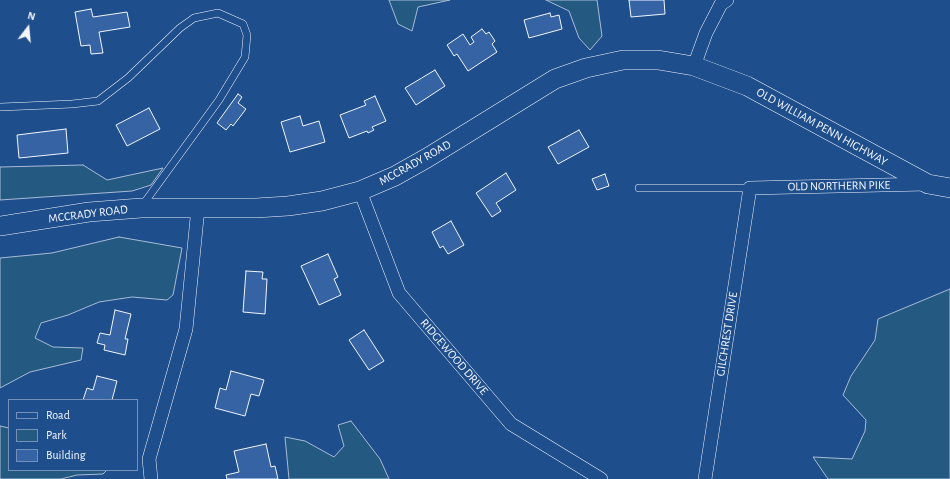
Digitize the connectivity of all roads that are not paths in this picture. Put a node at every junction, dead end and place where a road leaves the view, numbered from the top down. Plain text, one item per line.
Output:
1 (727, 0) edge
2 (694, 66) junction
3 (1, 107) edge
4 (928, 184) junction
5 (639, 188) dead end
6 (750, 188) junction
7 (950, 188) edge
8 (360, 192) junction
9 (141, 208) junction
10 (198, 208) junction
11 (0, 226) edge
12 (151, 479) edge
13 (601, 479) edge
14 (705, 479) edge

1 - 2 street
2 - 4 main road, OLD WILLIAM PENN HIGHWAY
2 - 8 main road, MCCRADY ROAD
3 - 9 lane
4 - 6 street, OLD NORTHERN PIKE
4 - 7 main road, OLD WILLIAM PENN HIGHWAY
5 - 6 lane
6 - 14 street, GILCHREST DRIVE
8 - 10 main road, MCCRADY ROAD
8 - 13 street, RIDGEWOOD DRIVE
9 - 10 main road, MCCRADY ROAD
9 - 11 main road, MCCRADY ROAD
10 - 12 street

